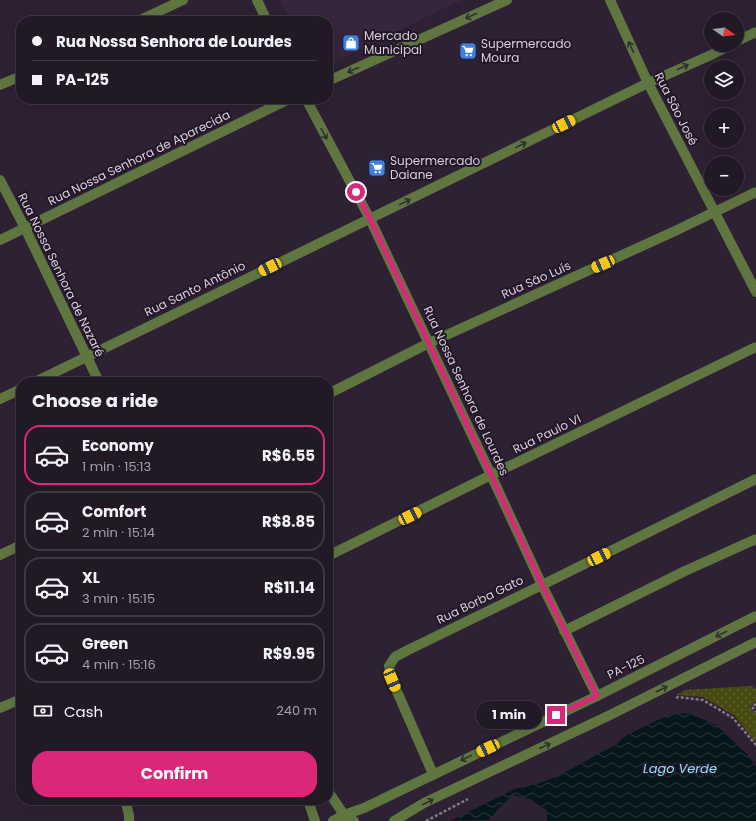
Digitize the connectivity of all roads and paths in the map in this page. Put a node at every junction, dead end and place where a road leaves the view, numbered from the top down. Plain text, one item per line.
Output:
1 (184, 0) edge
2 (257, 0) edge
3 (507, 0) edge
4 (610, 0) edge
5 (149, 16) edge
6 (265, 16) edge
7 (756, 32) edge
8 (744, 38) edge
9 (715, 52) edge
10 (16, 78) edge
11 (333, 79) edge
12 (648, 83) junction
13 (0, 85) edge
14 (279, 104) edge
15 (309, 104) edge
16 (0, 180) edge
17 (756, 192) edge
18 (715, 212) junction
19 (370, 219) junction
20 (25, 228) junction
21 (0, 240) edge
22 (756, 292) edge
23 (429, 343) junction
24 (756, 347) edge
25 (87, 356) junction
26 (44, 377) edge
27 (96, 377) edge
28 (16, 391) edge
29 (333, 391) edge
30 (0, 399) edge
31 (491, 475) junction
32 (756, 479) edge
33 (756, 539) edge
34 (16, 547) edge
35 (333, 554) edge
36 (0, 555) edge
37 (542, 585) junction
38 (756, 616) edge
39 (564, 631) junction
40 (756, 642) edge
41 (597, 696) junction
42 (702, 700) dead end
43 (16, 701) edge
44 (756, 704) edge
45 (0, 708) edge
46 (756, 712) edge
47 (756, 745) edge
48 (433, 774) junction
49 (333, 798) edge
50 (126, 805) edge
51 (310, 805) edge
52 (344, 815) junction
53 (129, 821) edge
54 (316, 821) edge
55 (333, 821) edge
56 (354, 821) edge
57 (394, 821) edge

1 - 5 street
2 - 6 street
3 -> 11 street
12 -> 4 street, Rua São José
7 - 8 street
12 -> 9 street, Rua Santo Antônio
10 - 13 street
12 - 18 street, Rua São José
19 -> 12 street, Rua Santo Antônio
14 - 20 street, Rua Nossa Senhora de Aparecida
15 -> 19 street, Rua Nossa Senhora de Lourdes
16 - 20 street, Rua Nossa Senhora de Nazaré
17 - 18 street, Rua São Luís
18 - 22 street, Rua São José
18 - 23 street, Rua São Luís
19 - 23 street, Rua Nossa Senhora de Lourdes
19 - 25 street, Rua Santo Antônio
20 - 21 street, Rua Nossa Senhora de Aparecida
20 - 25 street, Rua Nossa Senhora de Nazaré
23 - 29 street, Rua São Luís
23 - 31 street, Rua Nossa Senhora de Lourdes
24 - 31 street, Rua Paulo VI
25 - 26 street, Rua Santo Antônio
25 - 27 street, Rua Nossa Senhora de Nazaré
28 - 30 street
31 - 35 street, Rua Paulo VI
31 - 37 street, Rua Nossa Senhora de Lourdes
32 - 37 street, Rua Borba Gato
33 - 39 street
34 - 36 street
37 - 39 street, Rua Nossa Senhora de Lourdes
37 - 48 street, Rua Borba Gato
38 -> 41 street, PA-125 / PA-125
39 - 41 street, Rua Nossa Senhora de Lourdes
57 -> 40 street
41 -> 48 street, PA-125 / PA-125
42 - 47 path
43 - 45 street
44 - 46 path
48 - 52 street, PA-125 / PA-125
49 - 52 street
50 - 53 street
51 - 54 street
52 - 55 street, PA-125 / PA-125
52 - 56 street

